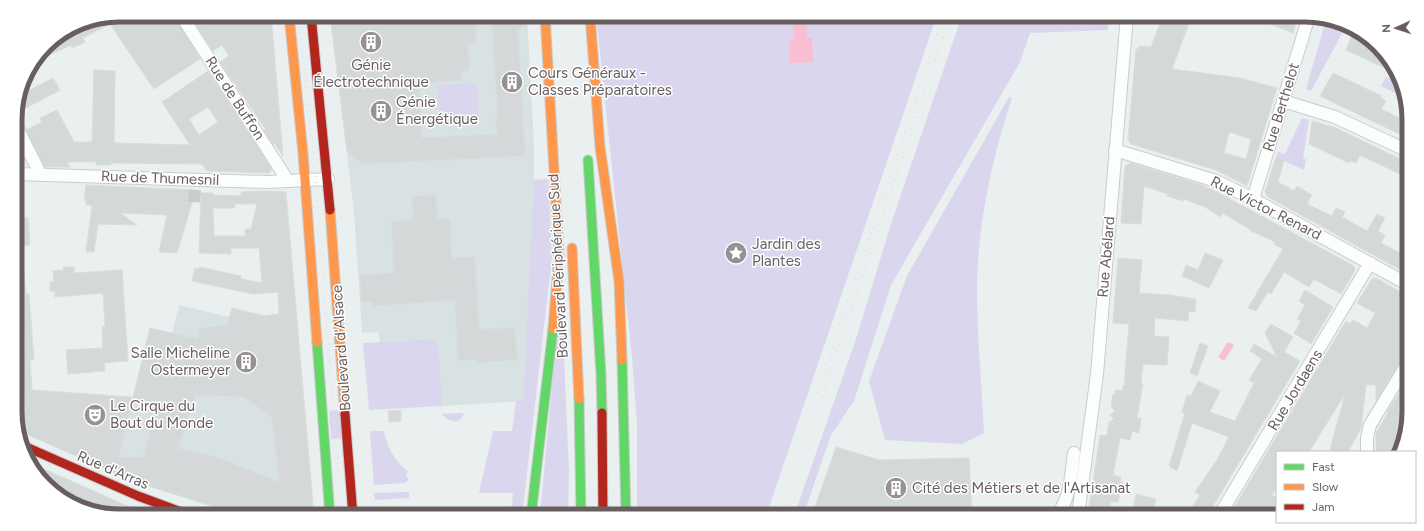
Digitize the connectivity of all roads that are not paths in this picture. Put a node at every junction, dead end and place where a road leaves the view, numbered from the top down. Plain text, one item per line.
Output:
1 (186, 22) edge
2 (290, 22) edge
3 (312, 22) edge
4 (545, 22) edge
5 (591, 22) edge
6 (1126, 22) edge
7 (1307, 22) edge
8 (1283, 101) junction
9 (22, 138) edge
10 (1402, 148) edge
11 (1115, 150) junction
12 (588, 154) dead end
13 (22, 174) edge
14 (41, 175) junction
15 (328, 179) junction
16 (305, 180) junction
17 (288, 181) junction
18 (1253, 199) junction
19 (571, 240) dead end
20 (1370, 263) junction
21 (1402, 281) edge
22 (1402, 372) edge
23 (29, 448) edge
24 (1367, 451) edge
25 (1074, 453) dead end
26 (537, 460) junction
27 (1080, 498) junction
28 (173, 509) edge
29 (329, 509) edge
30 (352, 509) edge
31 (528, 509) edge
32 (532, 509) edge
33 (581, 509) edge
34 (603, 509) edge
35 (626, 509) edge
36 (1062, 509) edge
37 (1076, 509) edge
38 (1079, 509) edge
39 (1223, 509) edge

1 - 17 street, Rue de Buffon
2 - 16 main road, Boulevard d'Alsace
3 - 15 main road, Boulevard d'Alsace
4 - 26 main road
5 - 35 main road
6 - 11 street, Rue Abélard
7 - 8 street, Rue Berthelot
8 - 10 street
8 - 18 street, Rue Berthelot
9 - 14 street
11 - 18 street, Rue Victor Renard
11 - 27 street, Rue Abélard
12 - 34 main road
13 - 14 street, Rue de Thumesnil
14 - 17 street, Rue de Thumesnil
15 - 16 street
15 - 30 main road, Boulevard d'Alsace
16 - 17 street, Rue de Thumesnil
16 - 29 main road, Boulevard d'Alsace
18 - 20 street, Rue Victor Renard
19 - 33 main road, Boulevard Périphérique Sud
20 - 21 street, Rue Victor Renard
20 - 39 street, Rue Jordaens
22 - 24 street
23 - 28 main road, Rue d'Arras
25 - 36 street
26 - 31 main road
26 - 32 main road
27 - 37 street, Rue Abélard
27 - 38 street, Rue Abélard

